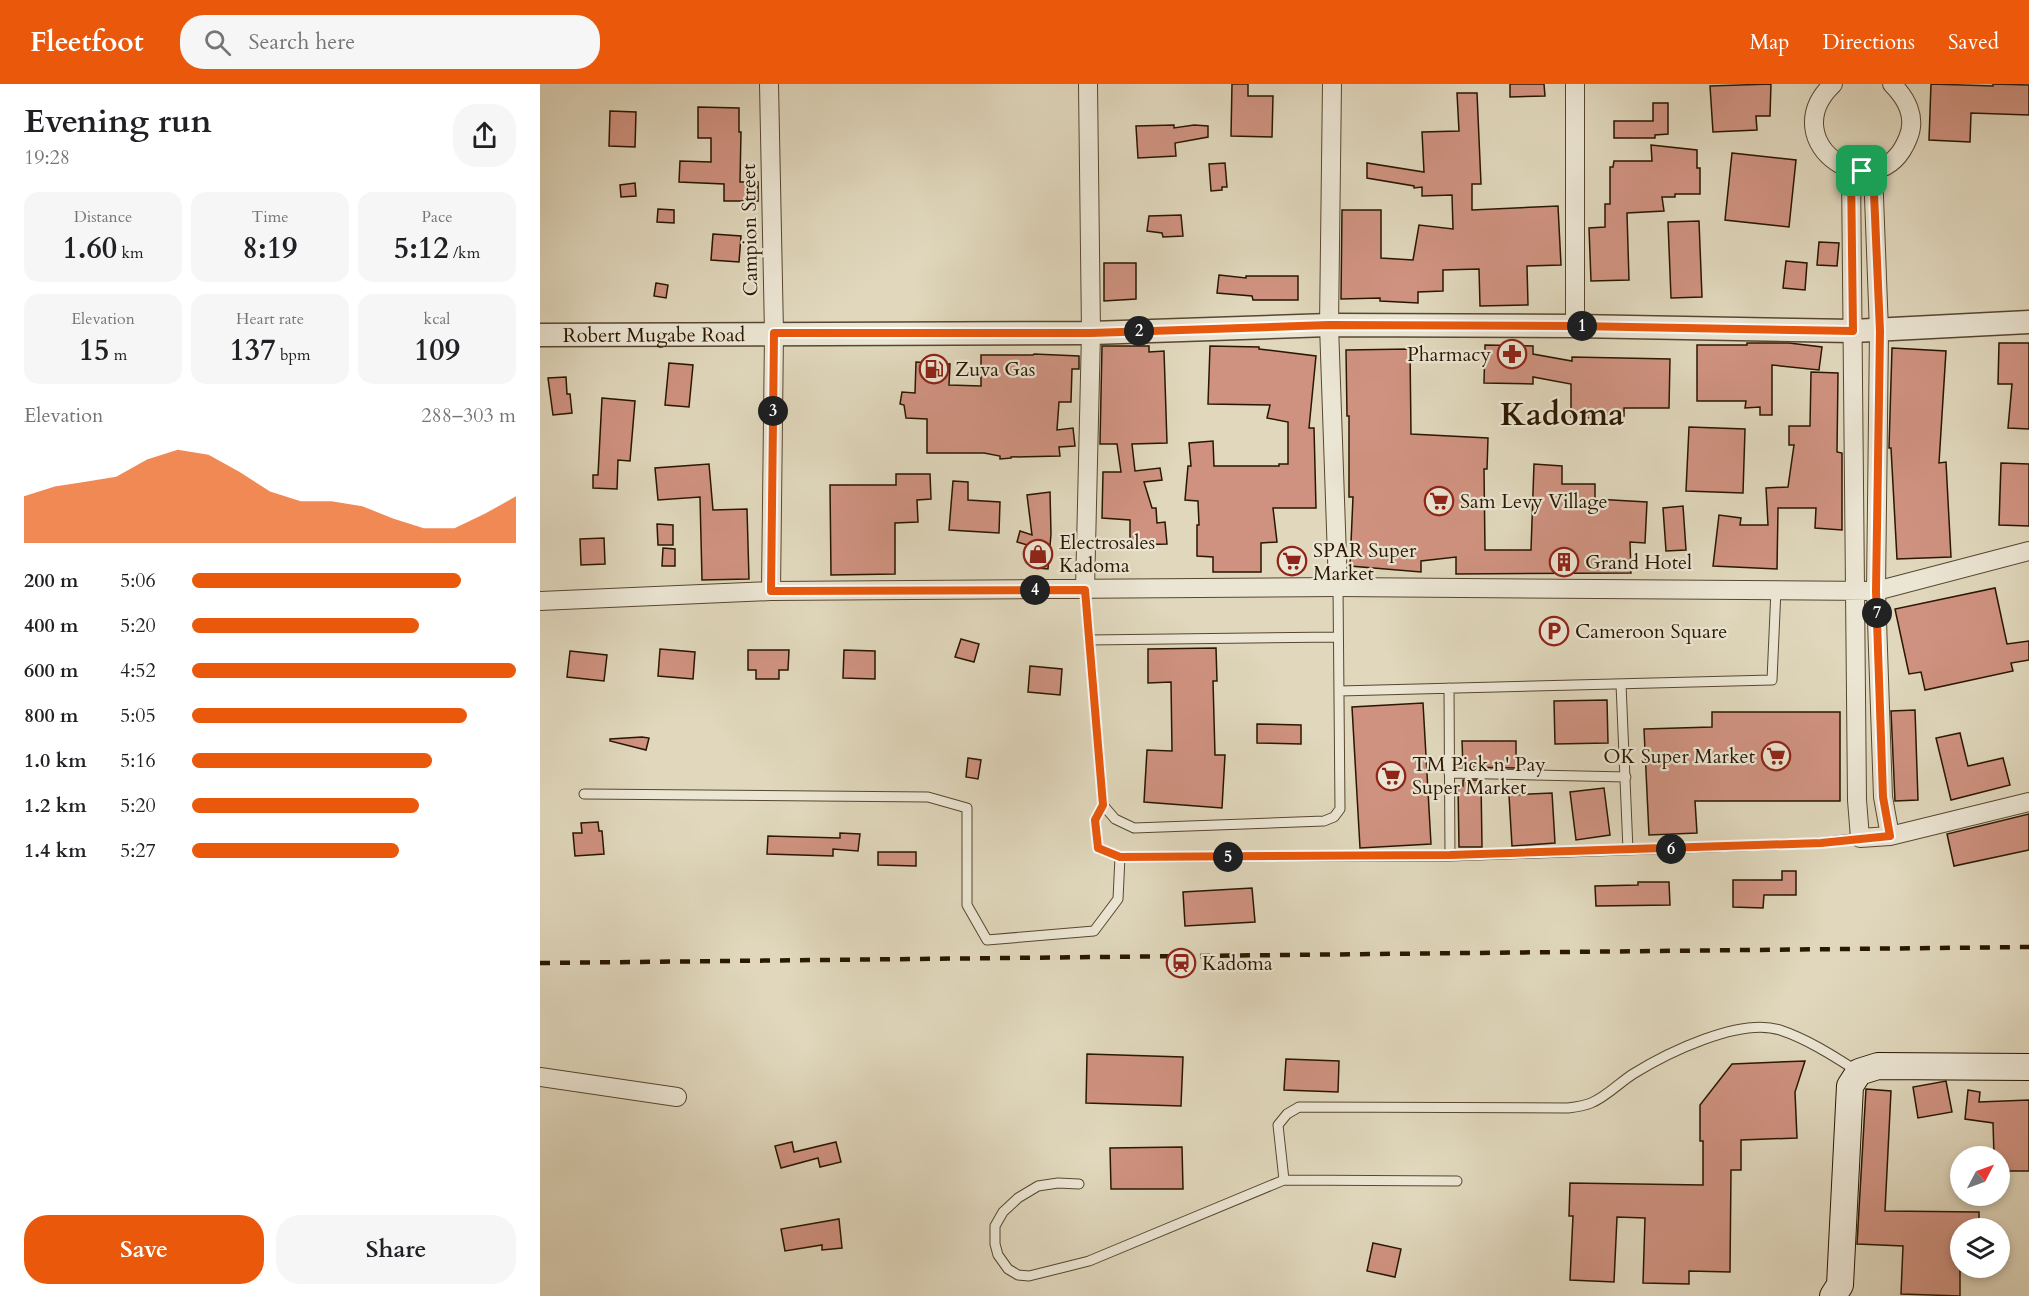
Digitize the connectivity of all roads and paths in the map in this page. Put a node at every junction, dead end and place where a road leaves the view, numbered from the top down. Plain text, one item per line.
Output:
1 (769, 84) edge
2 (1088, 84) edge
3 (1332, 84) edge
4 (1575, 84) edge
5 (1833, 84) edge
6 (1892, 84) edge
7 (1851, 170) junction
8 (1873, 170) junction
9 (2029, 322) edge
10 (1329, 325) junction
11 (1575, 326) junction
12 (1853, 331) junction
13 (1880, 331) junction
14 (774, 333) junction
15 (1091, 333) junction
16 (540, 335) edge
17 (2029, 551) edge
18 (1338, 587) junction
19 (1776, 589) junction
20 (1085, 590) junction
21 (1856, 590) junction
22 (771, 591) junction
23 (1876, 591) junction
24 (540, 601) edge
25 (1338, 637) junction
26 (1089, 640) junction
27 (1621, 684) junction
28 (1449, 688) junction
29 (1339, 691) junction
30 (1449, 772) junction
31 (1626, 777) junction
32 (584, 794) dead end
33 (2029, 802) edge
34 (1103, 805) junction
35 (1890, 836) junction
36 (1860, 838) junction
37 (1628, 850) junction
38 (1450, 855) junction
39 (1120, 857) junction
40 (2029, 1067) edge
41 (1859, 1072) junction
42 (540, 1077) edge
43 (676, 1097) dead end
44 (1284, 1180) junction
45 (1457, 1181) dead end
46 (1079, 1184) dead end
47 (1833, 1296) edge

1 - 14 street, Campion Street
2 - 15 street
3 - 10 street
4 - 11 street
5 - 7 street
6 - 8 street
7 - 8 street
7 - 12 street
8 - 13 street
9 - 13 street, Robert Mugabe Road
10 - 11 street, Robert Mugabe Road
10 - 15 street, Robert Mugabe Road
10 - 18 street
11 - 12 street, Robert Mugabe Road
12 - 13 street, Robert Mugabe Road
12 - 21 street
13 - 23 street
14 - 15 street, Robert Mugabe Road
14 - 16 street, Robert Mugabe Road
14 - 22 street, Campion Street
15 - 20 street
17 - 23 street
18 - 19 street
18 - 20 street
18 - 25 lane
19 - 21 street
19 - 27 lane
20 - 22 street
20 - 26 lane
21 - 23 street
21 - 36 street
22 - 24 street
23 - 35 street
25 - 26 lane
25 - 29 lane
26 - 34 lane
27 - 28 lane
27 - 31 lane
28 - 29 lane
28 - 30 lane
29 - 34 lane
30 - 31 lane
30 - 38 lane
31 - 37 lane
32 - 39 lane
33 - 35 street
34 - 39 lane
35 - 36 street
36 - 37 lane
37 - 38 lane
38 - 39 lane
40 - 41 main road
41 - 44 lane
41 - 47 main road
42 - 43 street
44 - 45 lane
44 - 46 lane

